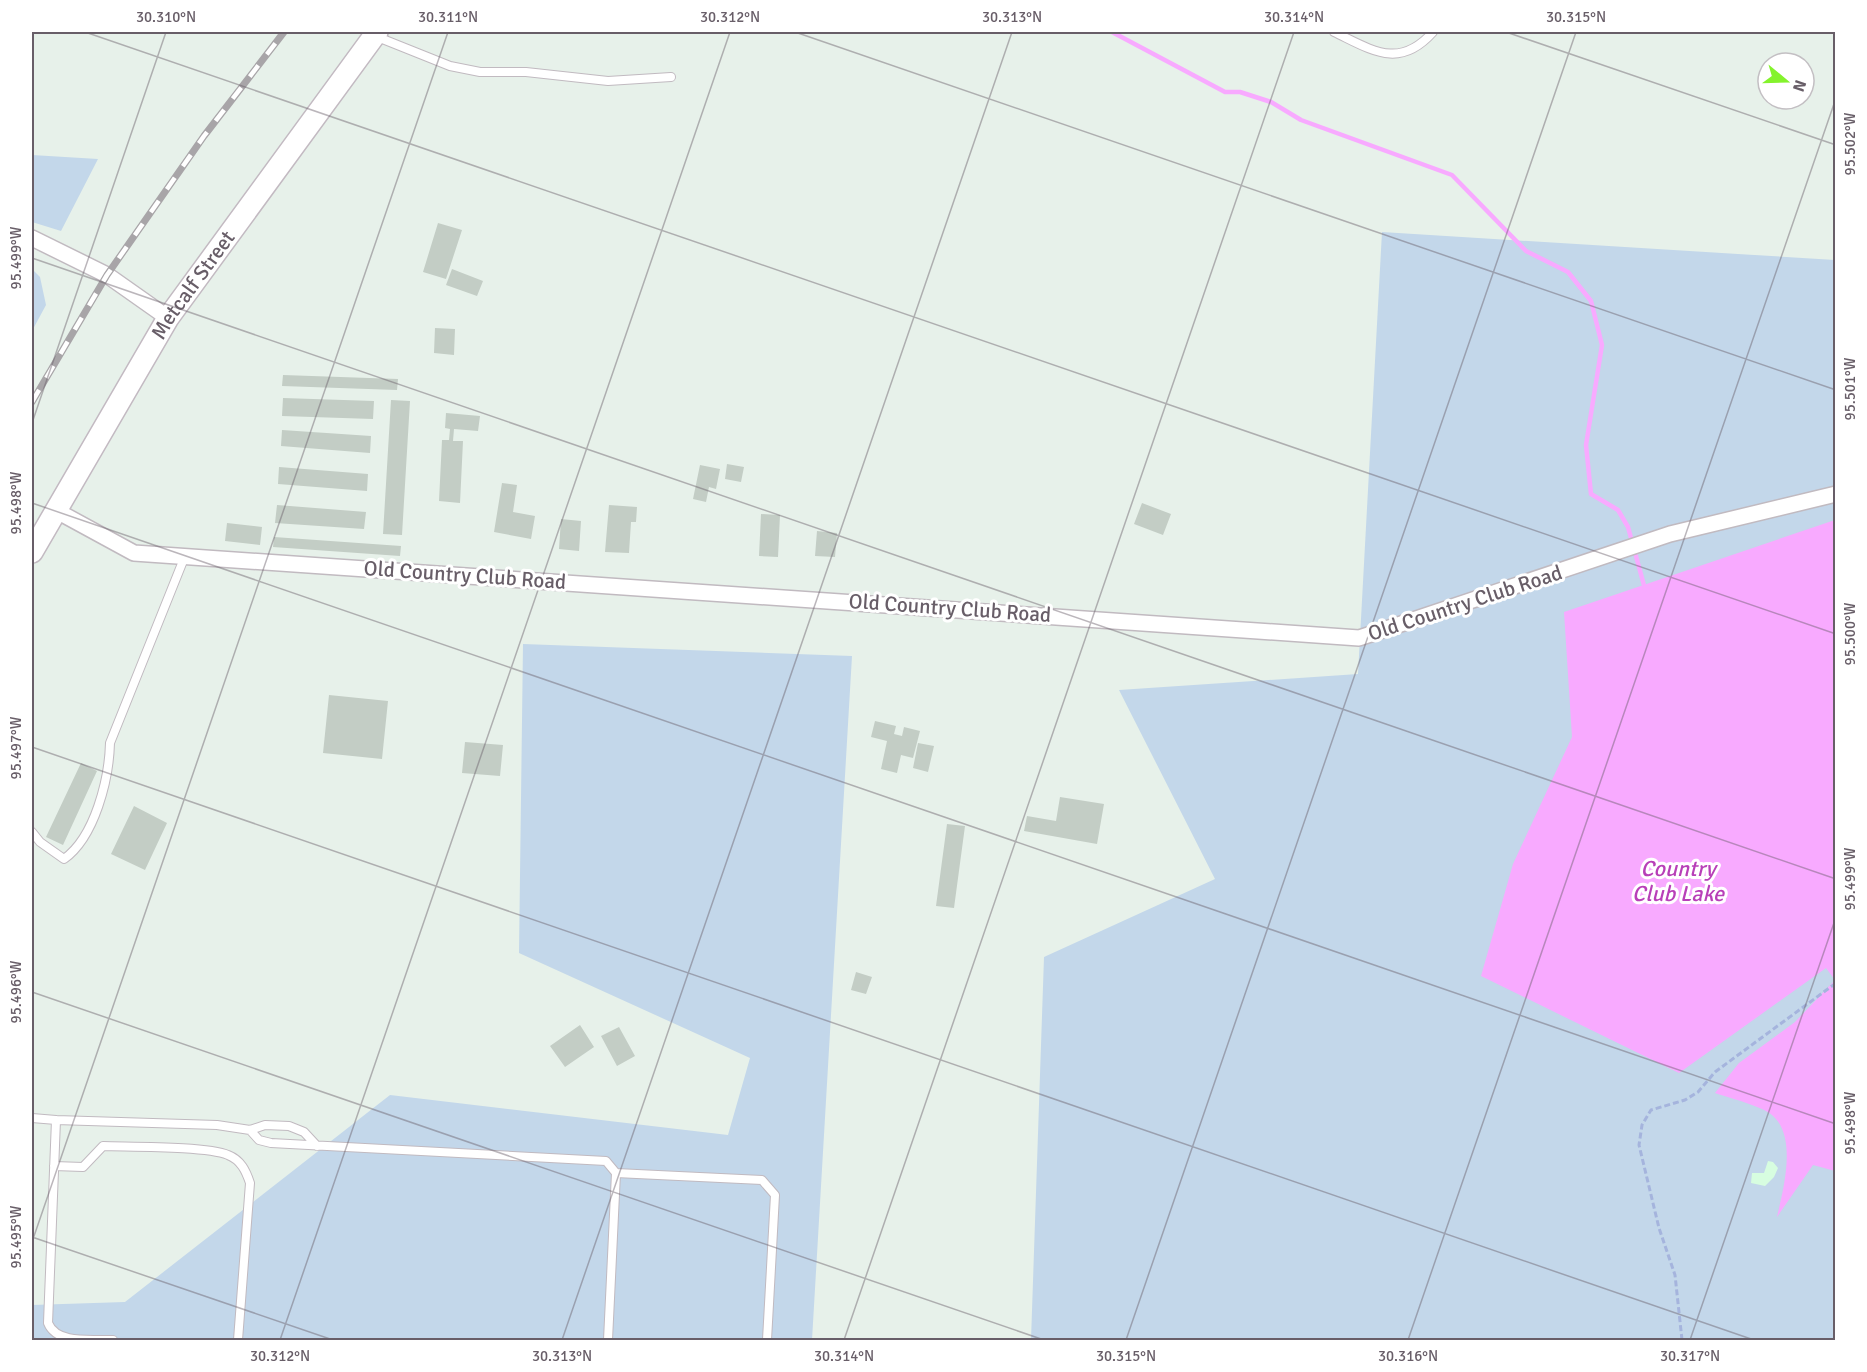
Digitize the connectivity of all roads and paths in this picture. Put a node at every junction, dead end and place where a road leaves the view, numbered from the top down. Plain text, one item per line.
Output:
1 (1334, 32) edge
2 (1433, 32) edge
3 (375, 34) edge
4 (671, 77) dead end
5 (32, 238) edge
6 (168, 318) junction
7 (1836, 494) edge
8 (55, 510) junction
9 (32, 552) edge
10 (185, 556) junction
11 (32, 832) edge
12 (1836, 983) edge
13 (32, 1118) edge
14 (56, 1120) junction
15 (250, 1130) junction
16 (317, 1146) junction
17 (54, 1166) junction
18 (616, 1173) junction
19 (113, 1341) edge
20 (238, 1341) edge
21 (608, 1341) edge
22 (767, 1341) edge
23 (1682, 1341) edge

1 - 2 lane
3 - 4 lane
3 - 6 street, Metcalf Street
5 - 6 street
6 - 8 street, Metcalf Street
7 - 10 street, Old Country Club Road
8 - 9 street, Metcalf Street
8 - 10 street, Old Country Club Road
10 - 11 lane
12 - 23 path
13 - 14 lane
14 - 15 lane
14 - 17 lane
15 - 16 lane
15 - 16 lane
16 - 18 lane
17 - 19 lane
17 - 20 lane
18 - 21 lane
18 - 22 lane

